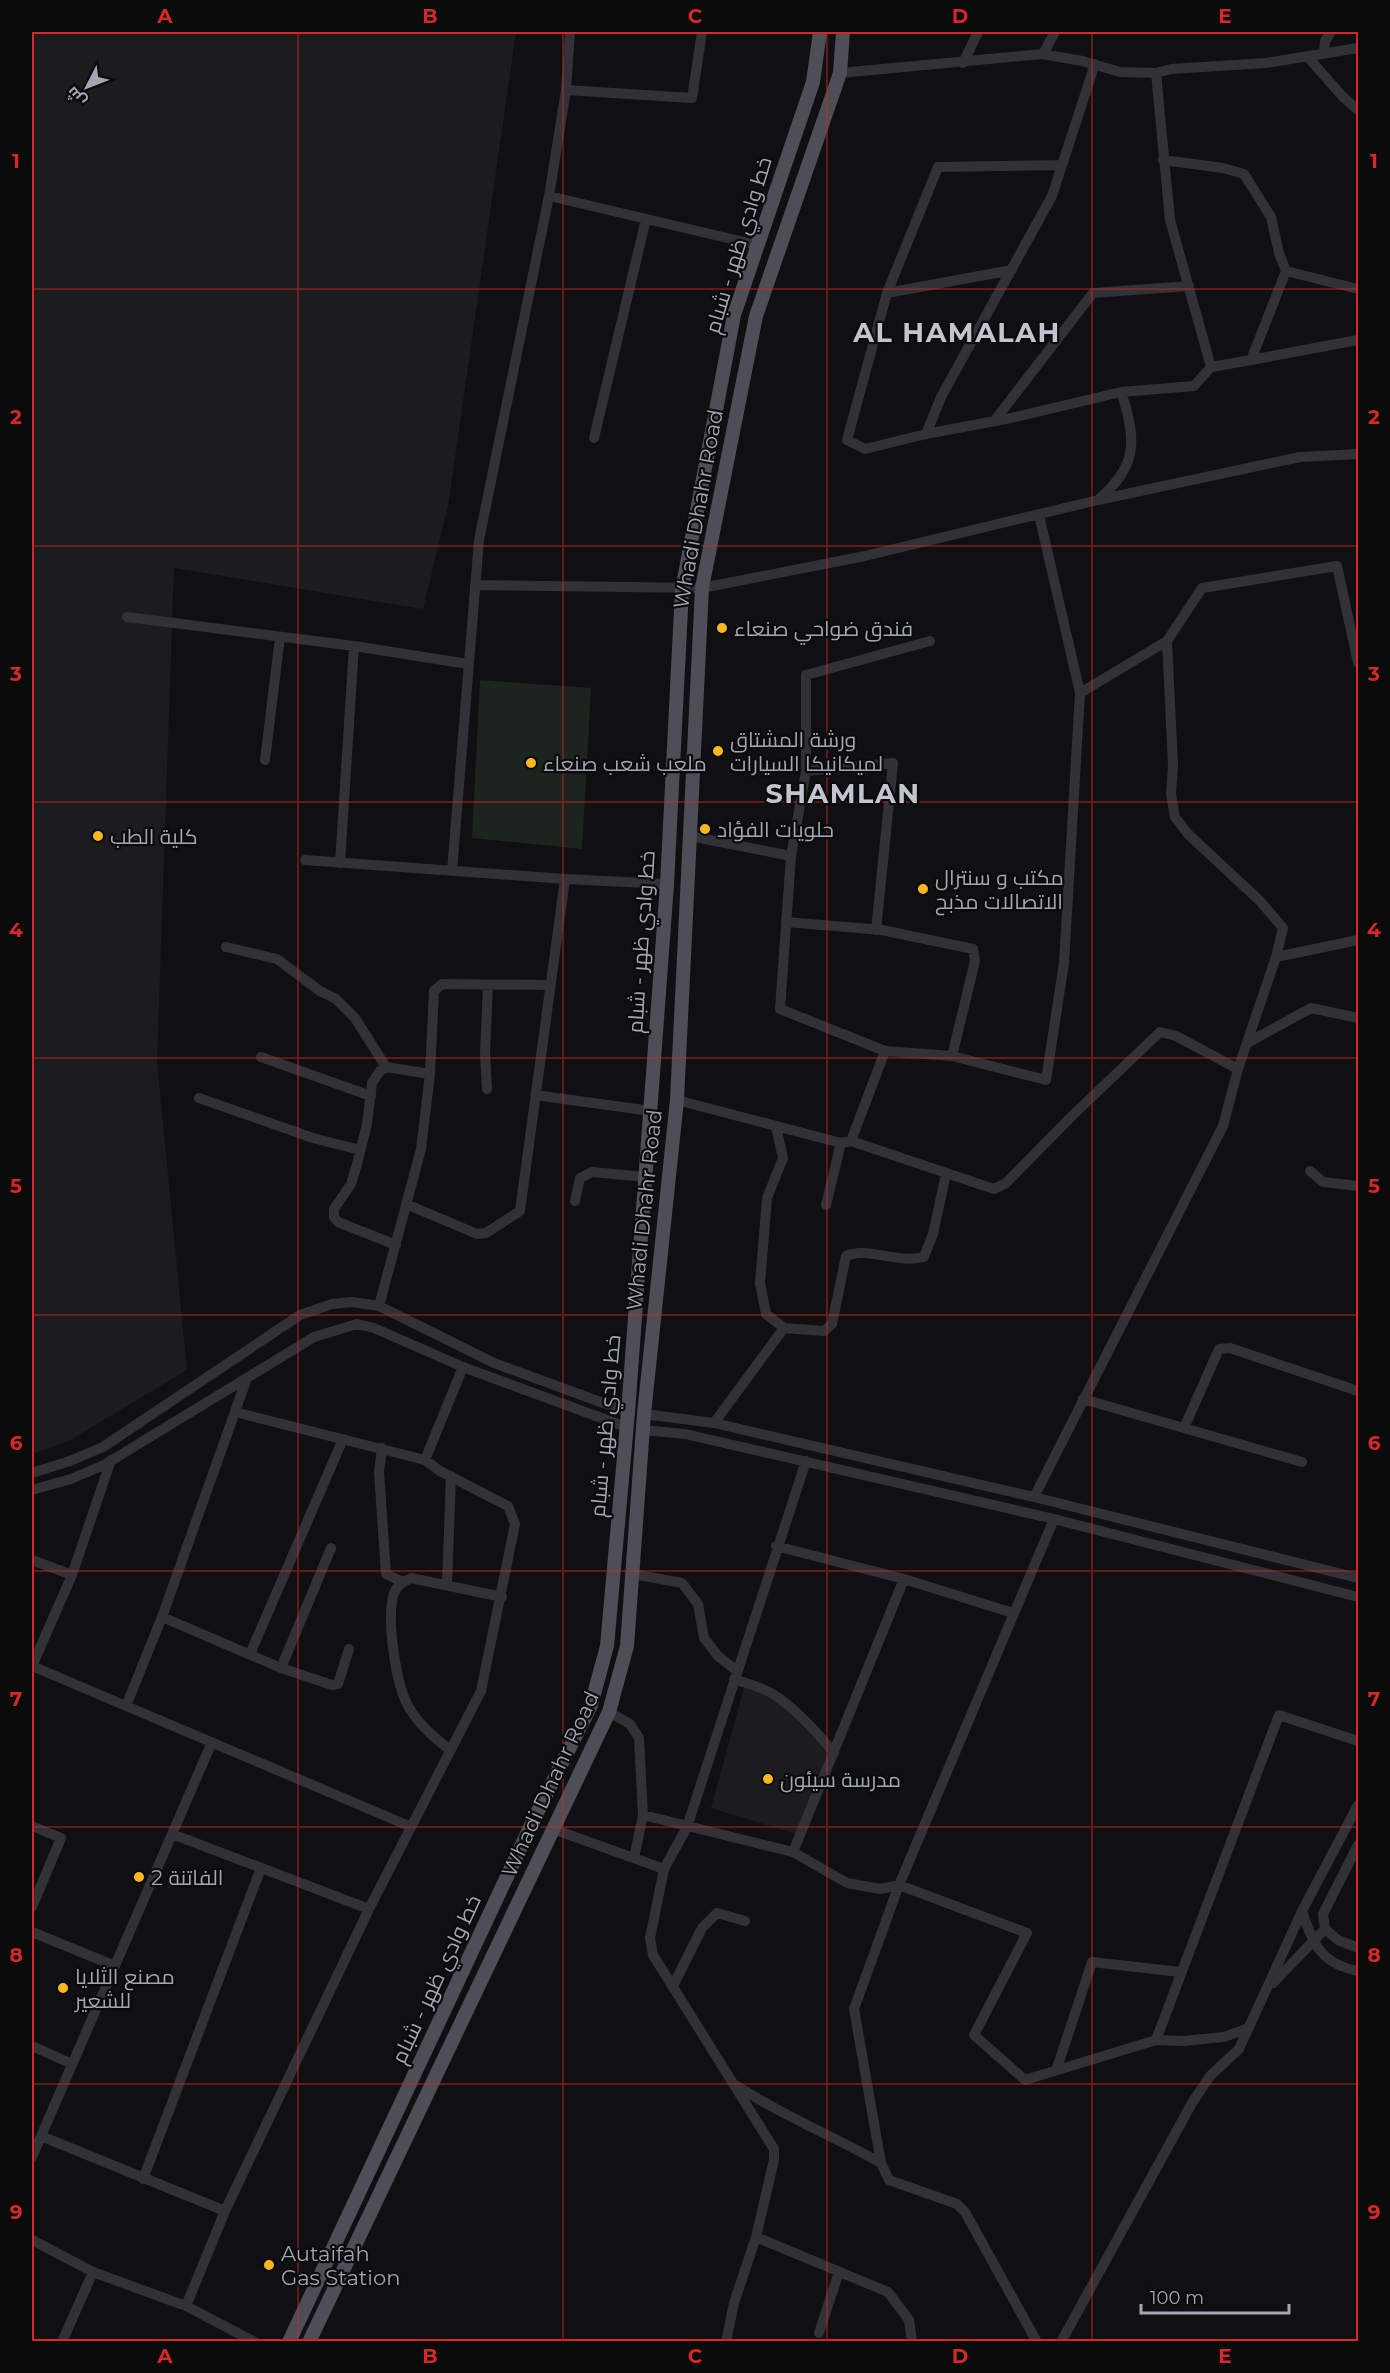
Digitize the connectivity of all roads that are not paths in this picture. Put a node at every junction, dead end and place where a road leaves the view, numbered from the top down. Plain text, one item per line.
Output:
1 (570, 32) edge
2 (702, 32) edge
3 (820, 32) edge
4 (843, 32) edge
5 (978, 32) edge
6 (1055, 32) edge
7 (1331, 32) edge
8 (1359, 48) edge
9 (1324, 52) junction
10 (1043, 54) junction
11 (1307, 56) junction
12 (963, 63) junction
13 (1095, 64) junction
14 (840, 73) junction
15 (1156, 73) junction
16 (566, 90) junction
17 (1359, 110) edge
18 (1163, 160) junction
19 (1062, 165) junction
20 (549, 196) junction
21 (646, 219) junction
22 (757, 245) junction
23 (1012, 270) junction
24 (1286, 271) junction
25 (1189, 286) junction
26 (1359, 289) edge
27 (887, 293) junction
28 (1359, 340) edge
29 (1251, 360) junction
30 (1211, 367) junction
31 (1121, 392) junction
32 (994, 420) junction
33 (926, 434) junction
34 (594, 438) dead end
35 (1359, 453) edge
36 (1098, 500) junction
37 (1039, 515) junction
38 (476, 585) junction
39 (702, 588) junction
40 (682, 590) junction
41 (127, 617) dead end
42 (280, 637) junction
43 (930, 641) dead end
44 (1167, 641) junction
45 (354, 646) junction
46 (1359, 663) edge
47 (468, 664) junction
48 (1080, 693) junction
49 (266, 760) dead end
50 (806, 771) junction
51 (690, 836) junction
52 (791, 856) junction
53 (305, 860) dead end
54 (340, 863) junction
55 (452, 871) junction
56 (565, 879) junction
57 (667, 884) junction
58 (786, 922) junction
59 (876, 930) junction
60 (1359, 940) edge
61 (226, 947) dead end
62 (1276, 957) junction
63 (488, 985) junction
64 (549, 985) junction
65 (1359, 1018) edge
66 (1249, 1042) junction
67 (885, 1051) junction
68 (952, 1056) junction
69 (261, 1057) dead end
70 (386, 1067) junction
71 (1238, 1069) junction
72 (430, 1074) junction
73 (487, 1089) dead end
74 (535, 1095) junction
75 (370, 1096) junction
76 (199, 1098) dead end
77 (677, 1100) junction
78 (651, 1111) junction
79 (776, 1127) junction
80 (846, 1142) junction
81 (360, 1150) junction
82 (1310, 1171) dead end
83 (946, 1174) junction
84 (646, 1177) junction
85 (1359, 1186) edge
86 (575, 1201) dead end
87 (406, 1204) junction
88 (826, 1205) dead end
89 (396, 1245) junction
90 (380, 1306) junction
91 (784, 1328) junction
92 (462, 1367) junction
93 (247, 1378) junction
94 (1359, 1391) edge
95 (1083, 1399) junction
96 (235, 1412) junction
97 (628, 1412) junction
98 (644, 1414) junction
99 (714, 1423) junction
100 (626, 1427) junction
101 (1184, 1428) junction
102 (643, 1430) junction
103 (344, 1438) junction
104 (382, 1448) junction
105 (111, 1460) junction
106 (425, 1460) junction
107 (806, 1461) junction
108 (1302, 1462) dead end
109 (32, 1473) edge
110 (451, 1476) junction
111 (32, 1490) edge
112 (1034, 1497) junction
113 (1054, 1519) junction
114 (777, 1546) junction
115 (331, 1548) dead end
116 (32, 1560) edge
117 (633, 1574) junction
118 (72, 1575) junction
119 (1359, 1578) edge
120 (904, 1579) junction
121 (403, 1582) junction
122 (447, 1585) junction
123 (502, 1597) junction
124 (1359, 1597) edge
125 (1013, 1613) junction
126 (162, 1617) junction
127 (349, 1649) dead end
128 (250, 1654) junction
129 (32, 1666) edge
130 (281, 1668) junction
131 (736, 1675) junction
132 (126, 1706) junction
133 (609, 1712) junction
134 (1359, 1741) edge
135 (212, 1742) junction
136 (450, 1750) junction
137 (834, 1752) junction
138 (1359, 1805) edge
139 (643, 1815) junction
140 (32, 1826) edge
141 (409, 1826) junction
142 (687, 1827) junction
143 (553, 1829) junction
144 (172, 1834) junction
145 (1359, 1845) edge
146 (793, 1852) junction
147 (634, 1858) junction
148 (261, 1868) junction
149 (664, 1869) junction
150 (899, 1885) junction
151 (32, 1907) edge
152 (369, 1909) junction
153 (1302, 1911) junction
154 (745, 1921) dead end
155 (1325, 1929) junction
156 (32, 1932) edge
157 (1311, 1941) junction
158 (1359, 1948) edge
159 (115, 1966) junction
160 (1359, 1971) edge
161 (1180, 1972) junction
162 (673, 1986) junction
163 (1259, 2001) junction
164 (1249, 2028) junction
165 (1156, 2040) junction
166 (32, 2046) edge
167 (72, 2064) junction
168 (1057, 2068) junction
169 (734, 2084) junction
170 (41, 2136) junction
171 (32, 2157) edge
172 (881, 2163) junction
173 (142, 2179) junction
174 (225, 2211) junction
175 (756, 2237) junction
176 (32, 2240) edge
177 (93, 2272) junction
178 (839, 2272) junction
179 (186, 2306) junction
180 (819, 2333) dead end
181 (62, 2342) edge
182 (255, 2342) edge
183 (289, 2342) edge
184 (309, 2342) edge
185 (726, 2342) edge
186 (912, 2342) edge
187 (1037, 2342) edge
188 (1061, 2342) edge

1 - 16 street
2 - 16 street
3 - 22 main road, خط وادي ظهر - شبام
4 - 14 main road, Whadi Dhahr Road
5 - 12 street
6 - 10 street
7 - 9 street
8 - 9 street
9 - 11 street
10 - 12 street
10 - 13 street
11 - 15 street
11 - 17 street
12 - 14 street
13 - 15 street
13 - 19 street
14 - 39 main road, Whadi Dhahr Road
15 - 18 street
16 - 20 street
18 - 24 street
18 - 25 street
19 - 23 street
19 - 27 street
20 - 21 street
20 - 38 street
21 - 22 street
21 - 34 street
22 - 40 main road, خط وادي ظهر - شبام
23 - 27 street
23 - 33 street
24 - 26 street
24 - 29 street
25 - 30 street
25 - 32 street
27 - 33 street
28 - 29 street
29 - 30 street
30 - 31 street
31 - 32 street
31 - 36 street
32 - 33 street
35 - 36 street
36 - 37 street
37 - 39 street
37 - 48 street
38 - 40 street
38 - 47 street
39 - 40 street
39 - 51 main road, Whadi Dhahr Road
40 - 57 main road, خط وادي ظهر - شبام
41 - 42 street
42 - 45 street
42 - 49 street
43 - 50 street
44 - 46 street
44 - 48 street
44 - 62 street
45 - 47 street
45 - 54 street
47 - 55 street
48 - 68 street
50 - 52 street
50 - 59 street
51 - 52 street
51 - 77 main road, Whadi Dhahr Road
52 - 58 street
53 - 54 street
54 - 55 street
55 - 56 street
56 - 57 street
56 - 64 street
57 - 78 main road, خط وادي ظهر - شبام
58 - 59 street
58 - 67 street
59 - 68 street
60 - 62 street
61 - 70 street
62 - 66 street
63 - 64 street
63 - 72 street
63 - 73 street
64 - 74 street
65 - 66 street
66 - 71 street
67 - 68 street
67 - 80 street
69 - 75 street
70 - 72 street
70 - 75 street
71 - 83 street
71 - 95 street
72 - 87 street
74 - 78 street
74 - 87 street
75 - 81 street
76 - 81 street
77 - 79 street
77 - 98 main road, Whadi Dhahr Road
78 - 84 main road, خط وادي ظهر - شبام
79 - 80 street
79 - 91 street
80 - 83 street
80 - 88 street
81 - 89 street
82 - 85 street
83 - 91 street
84 - 86 street
84 - 97 main road, خط وادي ظهر - شبام
87 - 89 street
89 - 90 street
90 - 97 street
90 - 109 street
91 - 99 street
92 - 93 street
92 - 100 street
92 - 106 street
93 - 96 street
93 - 105 street
94 - 101 street
95 - 101 street
95 - 112 street
96 - 103 street
96 - 126 street
97 - 98 main road
97 - 100 main road, خط وادي ظهر - شبام
98 - 99 street
98 - 102 main road, Whadi Dhahr Road
99 - 112 street
100 - 102 main road
100 - 183 main road, خط وادي ظهر - شبام
101 - 108 street
102 - 107 street
102 - 117 main road, Whadi Dhahr Road
103 - 104 street
103 - 128 street
104 - 106 street
104 - 121 street
105 - 111 street
105 - 118 street
106 - 110 street
107 - 113 street
107 - 114 street
110 - 122 street
110 - 123 street
112 - 119 street
113 - 124 street
113 - 125 street
114 - 120 street
114 - 131 street
115 - 130 street
116 - 118 street
117 - 131 street
117 - 133 main road, Whadi Dhahr Road
118 - 129 street
120 - 125 street
120 - 137 street
121 - 122 street
121 - 136 street
122 - 123 street
123 - 136 street
125 - 150 street
126 - 128 street
126 - 132 street
127 - 130 street
128 - 130 street
129 - 132 street
131 - 137 street
131 - 142 street
132 - 135 street
133 - 139 street
133 - 143 main road, Whadi Dhahr Road
134 - 161 street
135 - 141 street
135 - 144 street
136 - 141 street
137 - 146 street
138 - 153 street
139 - 142 street
139 - 147 street
140 - 151 street
141 - 152 street
142 - 146 street
142 - 149 street
143 - 147 street
143 - 184 main road, Whadi Dhahr Road
144 - 148 street
144 - 159 street
145 - 155 street
146 - 150 street
147 - 149 street
148 - 152 street
148 - 173 street
149 - 162 street
150 - 168 street
150 - 172 street
152 - 174 street
153 - 157 street
153 - 163 street
154 - 162 street
155 - 157 street
155 - 158 street
156 - 159 street
157 - 160 street
157 - 163 street
159 - 167 street
161 - 165 street
161 - 168 street
162 - 169 street
163 - 164 street
164 - 165 street
164 - 188 street
165 - 168 street
166 - 167 street
167 - 170 street
169 - 172 street
169 - 175 street
170 - 171 street
170 - 173 street
172 - 187 street
173 - 174 street
174 - 179 street
175 - 178 street
175 - 185 street
176 - 177 street
177 - 179 street
177 - 181 street
178 - 180 street
178 - 186 street
179 - 182 street

